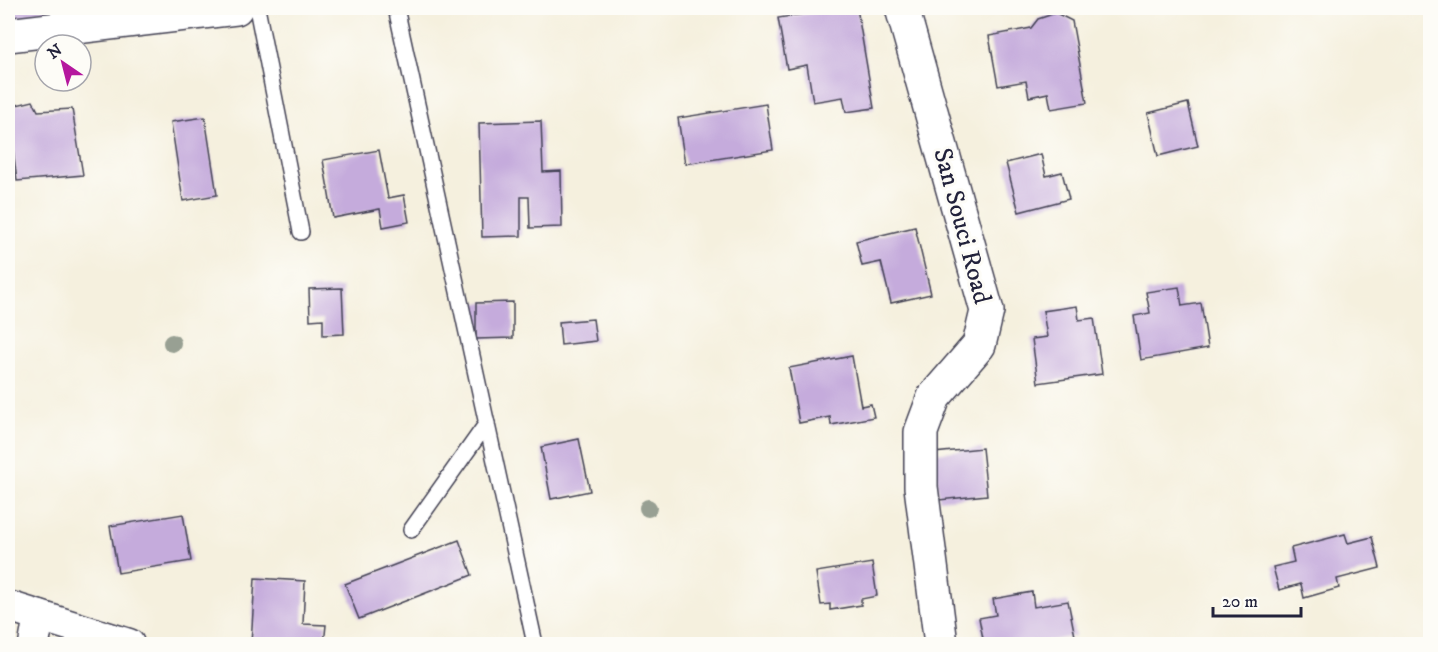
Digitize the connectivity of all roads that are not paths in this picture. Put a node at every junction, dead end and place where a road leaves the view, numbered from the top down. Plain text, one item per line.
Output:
1 (236, 8) edge
2 (257, 8) edge
3 (396, 8) edge
4 (902, 8) edge
5 (8, 35) edge
6 (301, 232) dead end
7 (487, 423) junction
8 (411, 530) dead end
9 (8, 606) edge
10 (36, 630) edge
11 (129, 645) edge
12 (535, 645) edge
13 (941, 645) edge

1 - 5 main road
2 - 6 lane
3 - 7 lane
4 - 13 main road, San Souci Road
7 - 8 lane
7 - 12 lane
9 - 10 street
10 - 11 street

